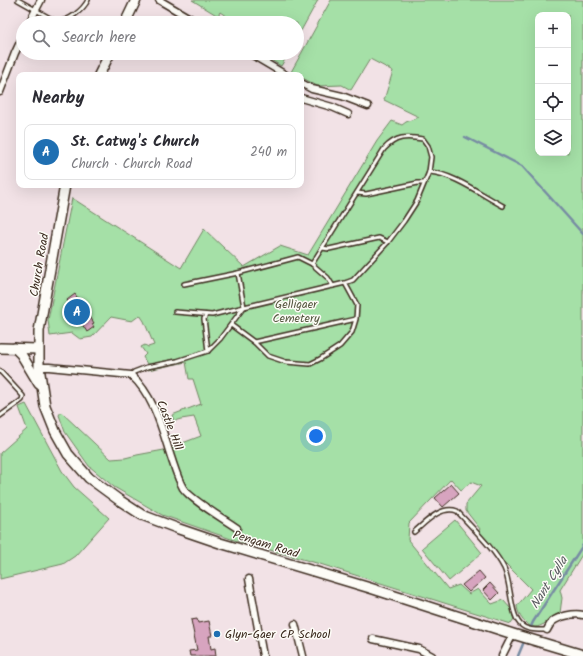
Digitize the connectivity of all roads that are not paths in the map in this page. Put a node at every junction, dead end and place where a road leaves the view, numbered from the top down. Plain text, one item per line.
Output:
1 (18, 0) edge
2 (41, 0) edge
3 (88, 0) edge
4 (136, 0) edge
5 (159, 0) edge
6 (36, 10) junction
7 (33, 16) edge
8 (46, 16) edge
9 (72, 16) edge
10 (128, 16) edge
11 (186, 16) edge
12 (16, 49) edge
13 (106, 60) edge
14 (261, 60) edge
15 (100, 72) edge
16 (281, 72) edge
17 (304, 85) edge
18 (0, 92) edge
19 (304, 100) edge
20 (368, 106) dead end
21 (348, 114) dead end
22 (429, 172) junction
23 (424, 183) junction
24 (64, 188) edge
25 (357, 192) junction
26 (503, 206) dead end
27 (388, 242) junction
28 (322, 248) junction
29 (312, 264) junction
30 (238, 273) junction
31 (346, 283) junction
32 (184, 284) dead end
33 (333, 286) junction
34 (244, 307) junction
35 (175, 312) dead end
36 (206, 315) junction
37 (356, 319) junction
38 (231, 325) junction
39 (254, 342) junction
40 (0, 348) edge
41 (15, 348) junction
42 (38, 349) junction
43 (208, 351) junction
44 (39, 367) junction
45 (0, 370) edge
46 (131, 375) junction
47 (41, 386) junction
48 (0, 416) edge
49 (237, 528) dead end
50 (414, 532) dead end
51 (249, 579) dead end
52 (583, 615) edge
53 (295, 624) dead end
54 (546, 630) joint
55 (513, 634) junction
56 (373, 639) dead end
57 (583, 655) edge
58 (263, 656) edge
59 (303, 656) edge
60 (432, 656) edge
61 (502, 656) edge

1 - 6 lane
2 - 6 street
3 - 9 lane
4 - 10 main road
5 - 11 street
6 - 7 street
6 - 8 lane
12 - 18 street
13 - 15 main road
14 - 16 street
17 - 20 street
19 - 21 street
22 - 23 lane
22 - 25 lane
22 - 26 lane
23 - 25 lane
23 - 27 lane
24 - 42 main road, Church Road
25 - 28 lane
27 - 28 lane
27 - 31 lane
28 - 29 lane
29 - 30 lane
29 - 33 lane
30 - 32 lane
30 - 34 lane
31 - 33 lane
31 - 37 lane
33 - 34 lane
34 - 36 lane
34 - 38 lane
35 - 36 lane
36 - 43 lane
37 - 39 lane
37 - 39 lane
38 - 39 lane
38 - 43 lane
40 - 41 main road
41 - 42 main road
41 - 47 main road
42 - 44 main road, Pengam Road
43 - 46 lane
44 - 46 street
44 - 47 main road, Pengam Road
45 - 48 lane
46 - 49 street, Castle Hill
47 - 55 main road, Pengam Road
50 - 54 lane
51 - 58 street
52 - 54 street
53 - 59 street
55 - 57 main road, Pengam Road
55 - 61 street
56 - 60 street

